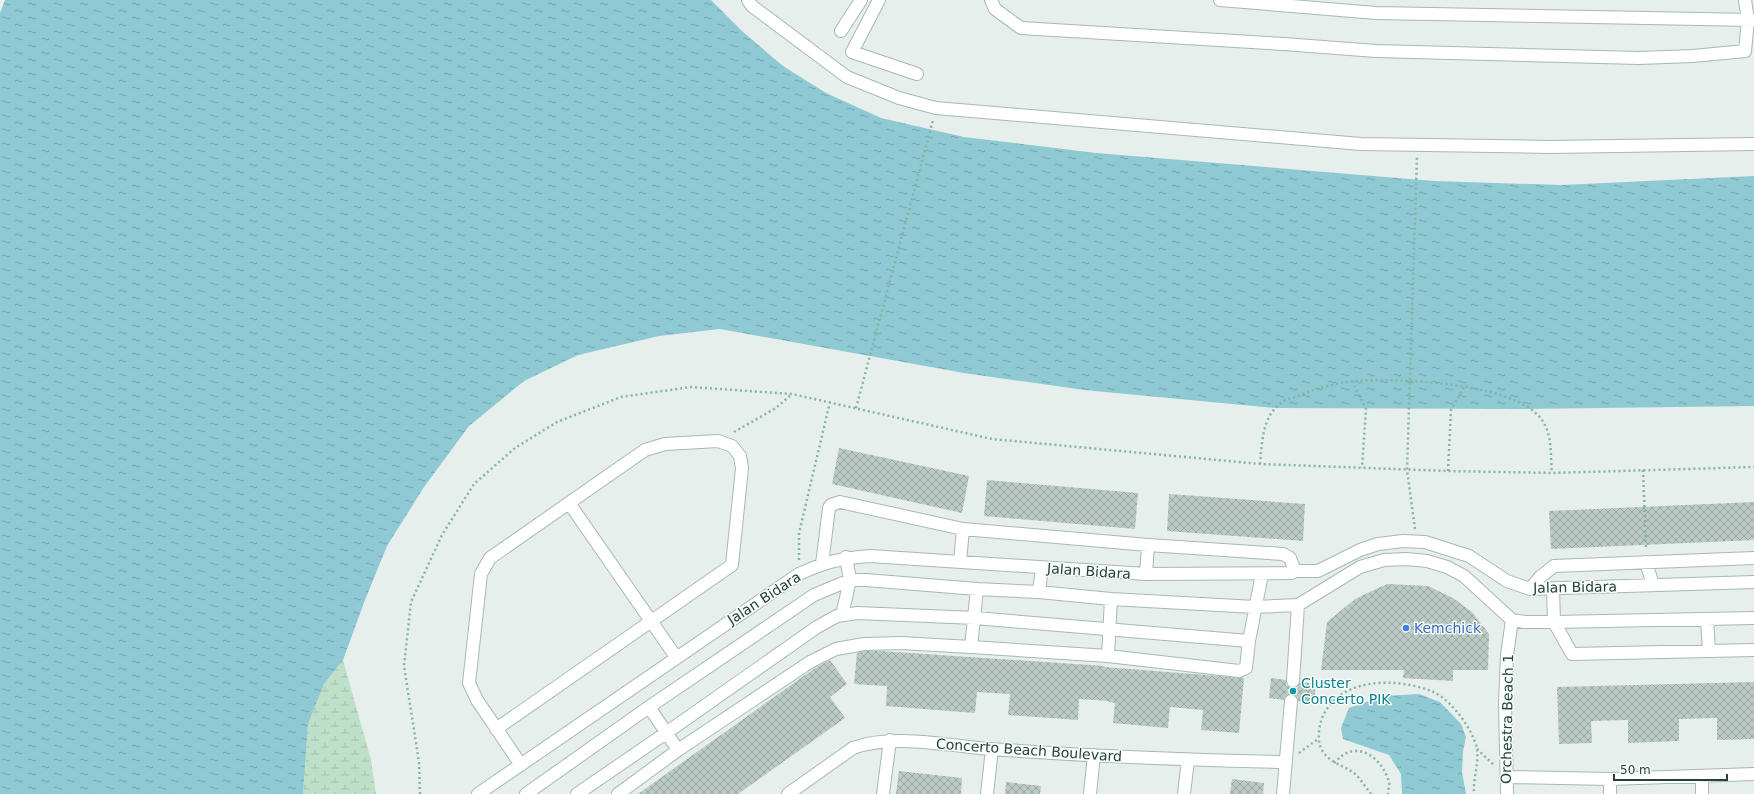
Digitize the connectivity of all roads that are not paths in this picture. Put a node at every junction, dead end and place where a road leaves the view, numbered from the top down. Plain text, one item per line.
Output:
1 (748, 0) edge
2 (861, 0) edge
3 (879, 0) edge
4 (992, 0) edge
5 (1220, 0) edge
6 (1745, 0) edge
7 (1751, 20) edge
8 (840, 31) dead end
9 (1749, 51) edge
10 (917, 74) dead end
11 (1754, 144) edge
12 (569, 503) junction
13 (963, 529) junction
14 (1148, 545) junction
15 (846, 557) junction
16 (1754, 558) edge
17 (960, 562) junction
18 (1646, 562) junction
19 (822, 564) junction
20 (1042, 568) junction
21 (1295, 571) junction
22 (1146, 574) junction
23 (1262, 574) junction
24 (850, 580) junction
25 (1754, 582) edge
26 (1653, 586) junction
27 (977, 589) junction
28 (1553, 589) junction
29 (1530, 590) junction
30 (1039, 592) junction
31 (1111, 599) junction
32 (1298, 605) junction
33 (1255, 607) junction
34 (842, 615) junction
35 (975, 618) junction
36 (1754, 618) edge
37 (1707, 619) junction
38 (1512, 620) junction
39 (651, 621) junction
40 (1554, 622) junction
41 (1110, 629) junction
42 (1249, 641) junction
43 (971, 647) junction
44 (1754, 650) edge
45 (1709, 651) junction
46 (1108, 656) junction
47 (676, 657) junction
48 (1293, 681) tunnel mouth
49 (1291, 700) tunnel mouth
50 (649, 708) junction
51 (496, 729) junction
52 (666, 733) junction
53 (890, 740) junction
54 (992, 749) junction
55 (678, 750) junction
56 (1094, 755) junction
57 (1188, 760) junction
58 (1286, 762) junction
59 (521, 764) junction
60 (1754, 774) edge
61 (1702, 776) junction
62 (1507, 777) junction
63 (1610, 779) junction
64 (478, 794) edge
65 (527, 794) edge
66 (577, 794) edge
67 (618, 794) edge
68 (788, 794) edge
69 (883, 794) edge
70 (987, 794) edge
71 (1090, 794) edge
72 (1184, 794) edge
73 (1283, 794) edge
74 (1507, 794) edge
75 (1610, 794) edge
76 (1702, 794) edge

1 - 11 street
2 - 8 street
3 - 10 street
4 - 9 street
5 - 7 street
6 - 7 street
7 - 9 street
12 - 39 street
12 - 39 street
12 - 51 street
13 - 14 street
13 - 17 street
13 - 19 street
14 - 21 street
14 - 22 street
15 - 17 street, Jalan Bidara
15 - 19 street, Jalan Bidara
15 - 24 street
16 - 18 street
17 - 20 street, Jalan Bidara
18 - 26 street
18 - 29 street
19 - 47 street, Jalan Bidara
20 - 22 street, Jalan Bidara
20 - 30 street
21 - 23 street, Jalan Bidara
21 - 29 street, Jalan Bidara
22 - 23 street, Jalan Bidara
23 - 33 street
24 - 27 street, Jalan Bidara
24 - 34 street
24 - 50 street, Jalan Bidara
25 - 26 street, Jalan Bidara
26 - 28 street, Jalan Bidara
27 - 30 street, Jalan Bidara
27 - 35 street
28 - 29 street, Jalan Bidara
28 - 40 street
30 - 31 street, Jalan Bidara
31 - 33 street, Jalan Bidara
31 - 41 street
32 - 33 street, Jalan Bidara
32 - 38 street, Jalan Bidara
32 - 48 street
33 - 42 street
34 - 35 street
34 - 52 street
35 - 41 street
35 - 43 street
36 - 37 street
37 - 40 street
37 - 45 street
38 - 40 street
38 - 62 street, Orchestra Beach 1
39 - 47 street
39 - 51 street
40 - 45 street
41 - 42 street
41 - 46 street
42 - 46 street
43 - 46 street
43 - 55 street
44 - 45 street
47 - 59 street, Jalan Bidara
49 - 58 street
50 - 52 street
50 - 65 street, Jalan Bidara
51 - 59 street
52 - 55 street
52 - 66 street
53 - 54 street, Concerto Beach Boulevard
53 - 68 street, Concerto Beach Boulevard
53 - 69 street
54 - 56 street, Concerto Beach Boulevard
54 - 70 street
55 - 67 street
56 - 57 street, Concerto Beach Boulevard
56 - 71 street
57 - 58 street, Concerto Beach Boulevard
57 - 72 street
58 - 73 street
59 - 64 street, Jalan Bidara
60 - 61 street
61 - 63 street
61 - 76 street
62 - 63 street
62 - 74 street, Orchestra Beach 1
63 - 75 street

